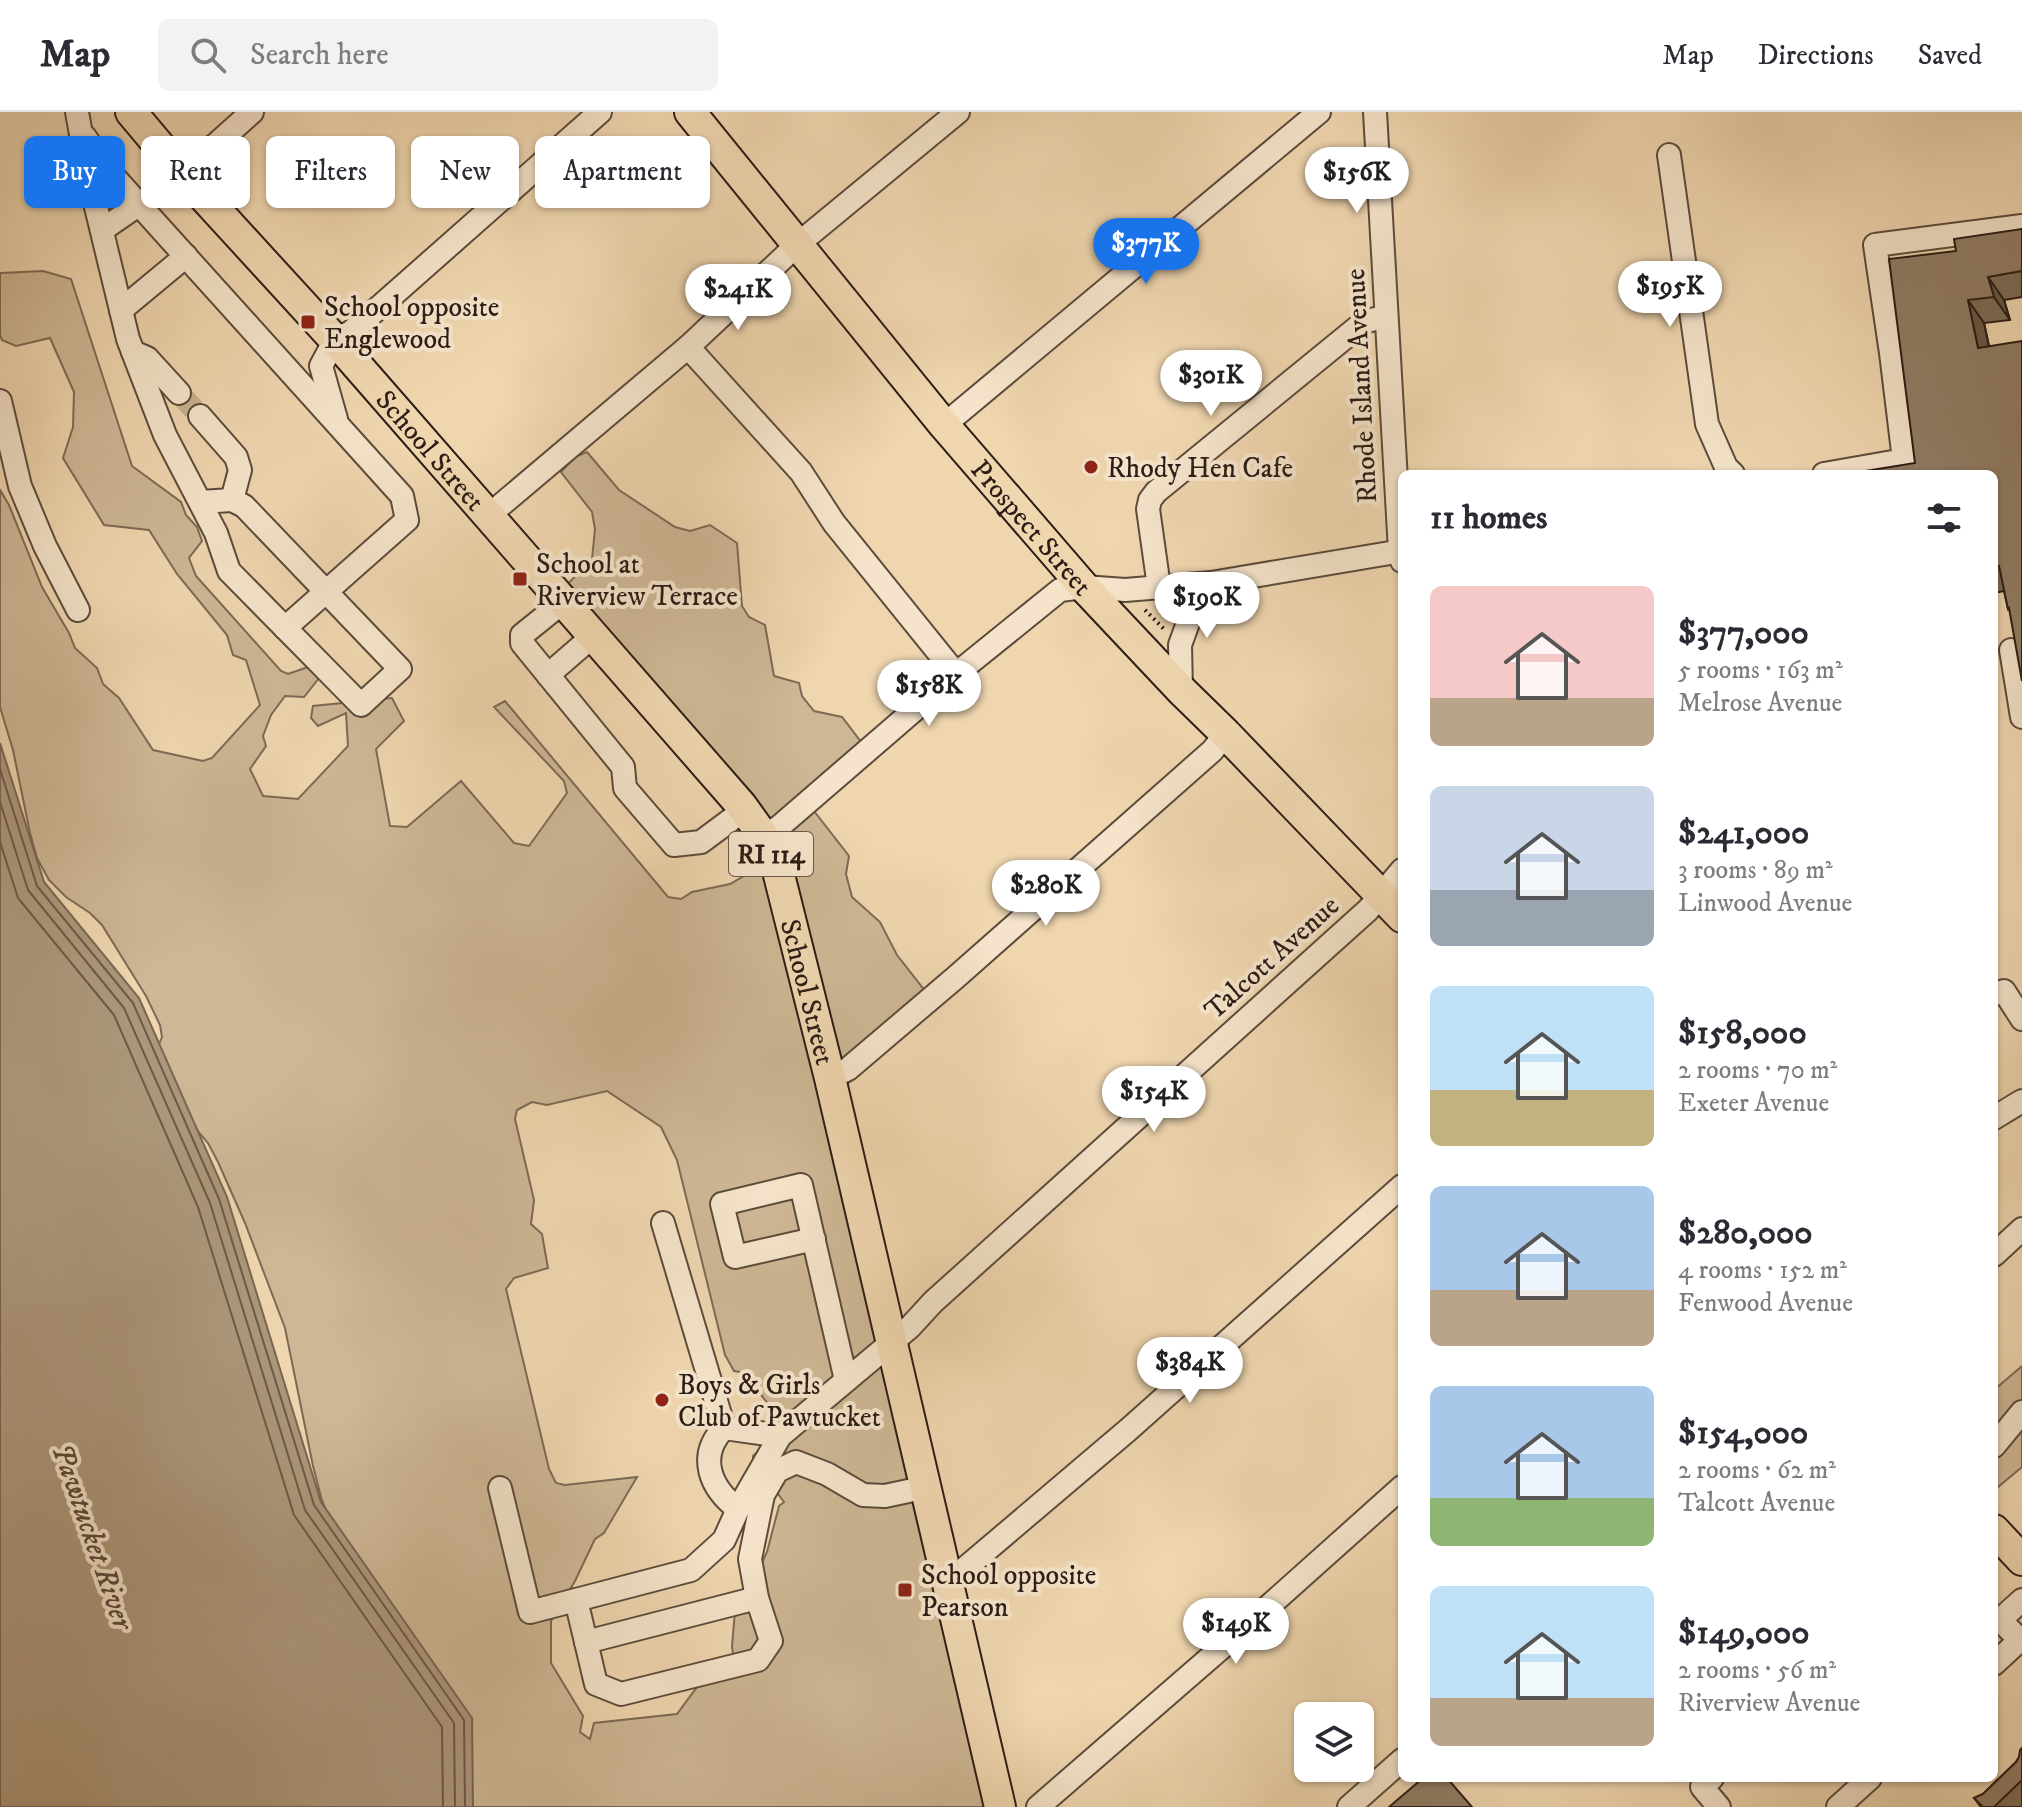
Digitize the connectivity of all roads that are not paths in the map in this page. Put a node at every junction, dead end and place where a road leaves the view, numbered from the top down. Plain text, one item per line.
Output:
1 (131, 112) edge
2 (252, 112) edge
3 (600, 112) edge
4 (690, 112) edge
5 (958, 112) edge
6 (1319, 112) edge
7 (1375, 112) edge
8 (78, 121) edge
9 (151, 136) edge
10 (225, 136) edge
11 (1669, 155) dead end
12 (141, 202) edge
13 (138, 204) junction
14 (214, 208) edge
15 (2022, 226) edge
16 (102, 230) junction
17 (798, 244) junction
18 (186, 256) junction
19 (121, 310) junction
20 (1386, 316) junction
21 (335, 340) junction
22 (688, 347) junction
23 (133, 352) junction
24 (179, 393) tunnel mouth
25 (0, 401) edge
26 (200, 416) tunnel mouth
27 (336, 422) junction
28 (944, 425) junction
29 (1729, 470) edge
30 (1847, 470) edge
31 (232, 500) junction
32 (200, 502) junction
33 (1398, 506) edge
34 (488, 516) junction
35 (1398, 554) edge
36 (1211, 583) junction
37 (1084, 587) junction
38 (1159, 587) junction
39 (328, 592) junction
40 (563, 602) junction
41 (78, 610) dead end
42 (285, 628) junction
43 (593, 636) junction
44 (2009, 650) edge
45 (956, 674) junction
46 (548, 675) junction
47 (1181, 690) junction
48 (2022, 717) edge
49 (1226, 734) junction
50 (744, 810) junction
51 (764, 837) junction
52 (1398, 874) edge
53 (1380, 894) junction
54 (1398, 913) edge
55 (1998, 993) edge
56 (2022, 1019) edge
57 (830, 1078) junction
58 (2022, 1101) edge
59 (1998, 1116) edge
60 (1398, 1190) edge
61 (663, 1223) dead end
62 (2022, 1229) edge
63 (814, 1239) dead end
64 (1998, 1251) edge
65 (893, 1342) junction
66 (846, 1380) junction
67 (2022, 1412) edge
68 (724, 1428) junction
69 (780, 1436) junction
70 (1998, 1441) edge
71 (927, 1487) junction
72 (500, 1488) dead end
73 (1398, 1491) edge
74 (738, 1509) junction
75 (1998, 1534) edge
76 (2022, 1560) edge
77 (948, 1578) junction
78 (757, 1598) junction
79 (576, 1600) junction
80 (2022, 1600) edge
81 (1998, 1616) edge
82 (1998, 1618) edge
83 (586, 1642) junction
84 (1998, 1660) edge
85 (1398, 1764) edge
86 (1708, 1782) edge
87 (1866, 1782) edge
88 (1000, 1807) edge
89 (1038, 1807) edge
90 (1349, 1807) edge
91 (1719, 1807) edge
92 (1838, 1807) edge

1 - 9 main road, School Street / RI 114
2 - 10 street
3 - 21 street
4 - 17 main road, Prospect Street
5 - 17 street
6 - 28 street
7 - 20 street, Rhode Island Avenue
8 - 13 street
8 - 16 street
11 - 29 street
12 - 13 street
13 - 16 street
13 - 18 street
14 - 21 main road, School Street / RI 114
15 - 30 street
16 - 19 street
17 - 22 street
17 - 28 main road, Prospect Street
18 - 19 street
18 - 27 street
19 - 23 street
20 - 33 street, Rhode Island Avenue
20 - 38 street
21 - 27 street
21 - 34 main road, School Street / RI 114
22 - 34 street
22 - 45 street
23 - 24 street
23 - 32 street
25 - 41 street
26 - 31 street
27 - 39 street
28 - 37 main road, Prospect Street
31 - 32 street
31 - 39 street
32 - 42 street
34 - 40 main road, School Street / RI 114
35 - 36 street
36 - 38 street
36 - 47 street
37 - 38 street
37 - 45 street
37 - 47 main road, Prospect Street
39 - 42 street
39 - 42 street
40 - 43 main road, School Street / RI 114
40 - 46 street
43 - 46 street
43 - 50 main road, School Street / RI 114
44 - 48 street
45 - 51 street
46 - 50 street
47 - 49 main road, Prospect Street
49 - 53 main road, Prospect Street
49 - 57 street
50 - 51 main road, School Street / RI 114
51 - 57 main road, School Street / RI 114
52 - 53 street, Talcott Avenue
53 - 54 main road, Prospect Street
53 - 65 street, Talcott Avenue
55 - 56 street
57 - 65 main road, School Street / RI 114
58 - 59 street
60 - 77 street
61 - 68 street
62 - 64 street
63 - 66 street
65 - 66 street, Talcott Avenue
65 - 71 main road, School Street / RI 114
66 - 69 street, Talcott Avenue
67 - 70 street
68 - 69 street
68 - 74 street
69 - 74 street, Talcott Avenue
71 - 77 main road, School Street / RI 114
71 - 78 street
72 - 79 street, Talcott Avenue
73 - 89 street
74 - 79 street, Talcott Avenue
75 - 76 main road
77 - 88 main road, School Street / RI 114
78 - 83 street
78 - 83 street
79 - 83 street
80 - 81 street
82 - 84 street
85 - 90 street
86 - 91 street
87 - 92 street

